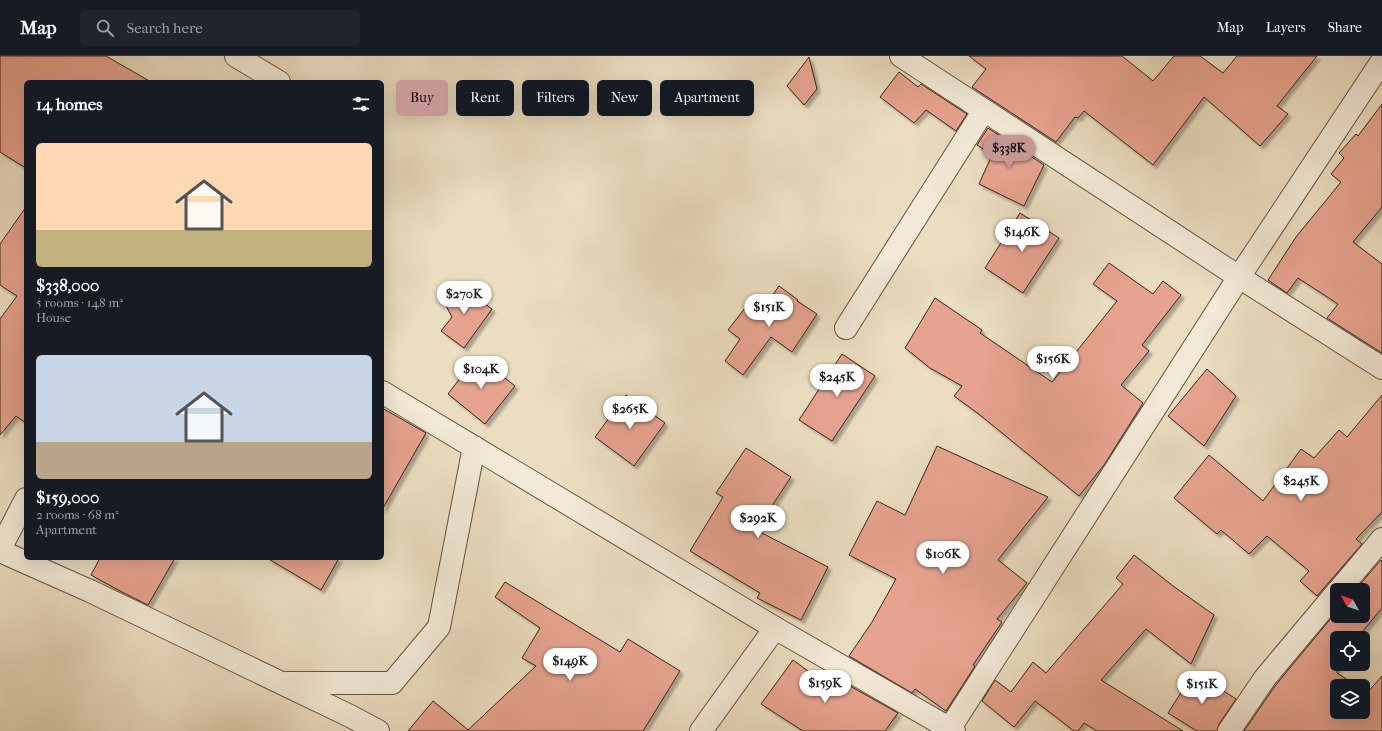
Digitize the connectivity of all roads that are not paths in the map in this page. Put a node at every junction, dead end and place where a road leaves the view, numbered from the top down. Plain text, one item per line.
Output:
1 (901, 56) edge
2 (1382, 61) edge
3 (244, 68) edge
4 (274, 80) edge
5 (984, 110) junction
6 (1239, 277) junction
7 (846, 328) dead end
8 (1382, 368) edge
9 (384, 393) edge
10 (474, 447) junction
11 (24, 503) edge
12 (1382, 539) edge
13 (0, 550) edge
14 (1345, 583) edge
15 (1330, 600) edge
16 (775, 628) junction
17 (282, 683) junction
18 (952, 730) edge
19 (378, 731) edge
20 (701, 731) edge
21 (1229, 731) edge

1 - 5 street
2 - 6 street
3 - 4 street
5 - 6 street
5 - 7 street
6 - 8 street
6 - 18 street
9 - 10 street
10 - 16 street
10 - 17 street
11 - 13 street
12 - 14 street
13 - 17 street
15 - 21 street
16 - 18 street
16 - 20 street
17 - 19 street

